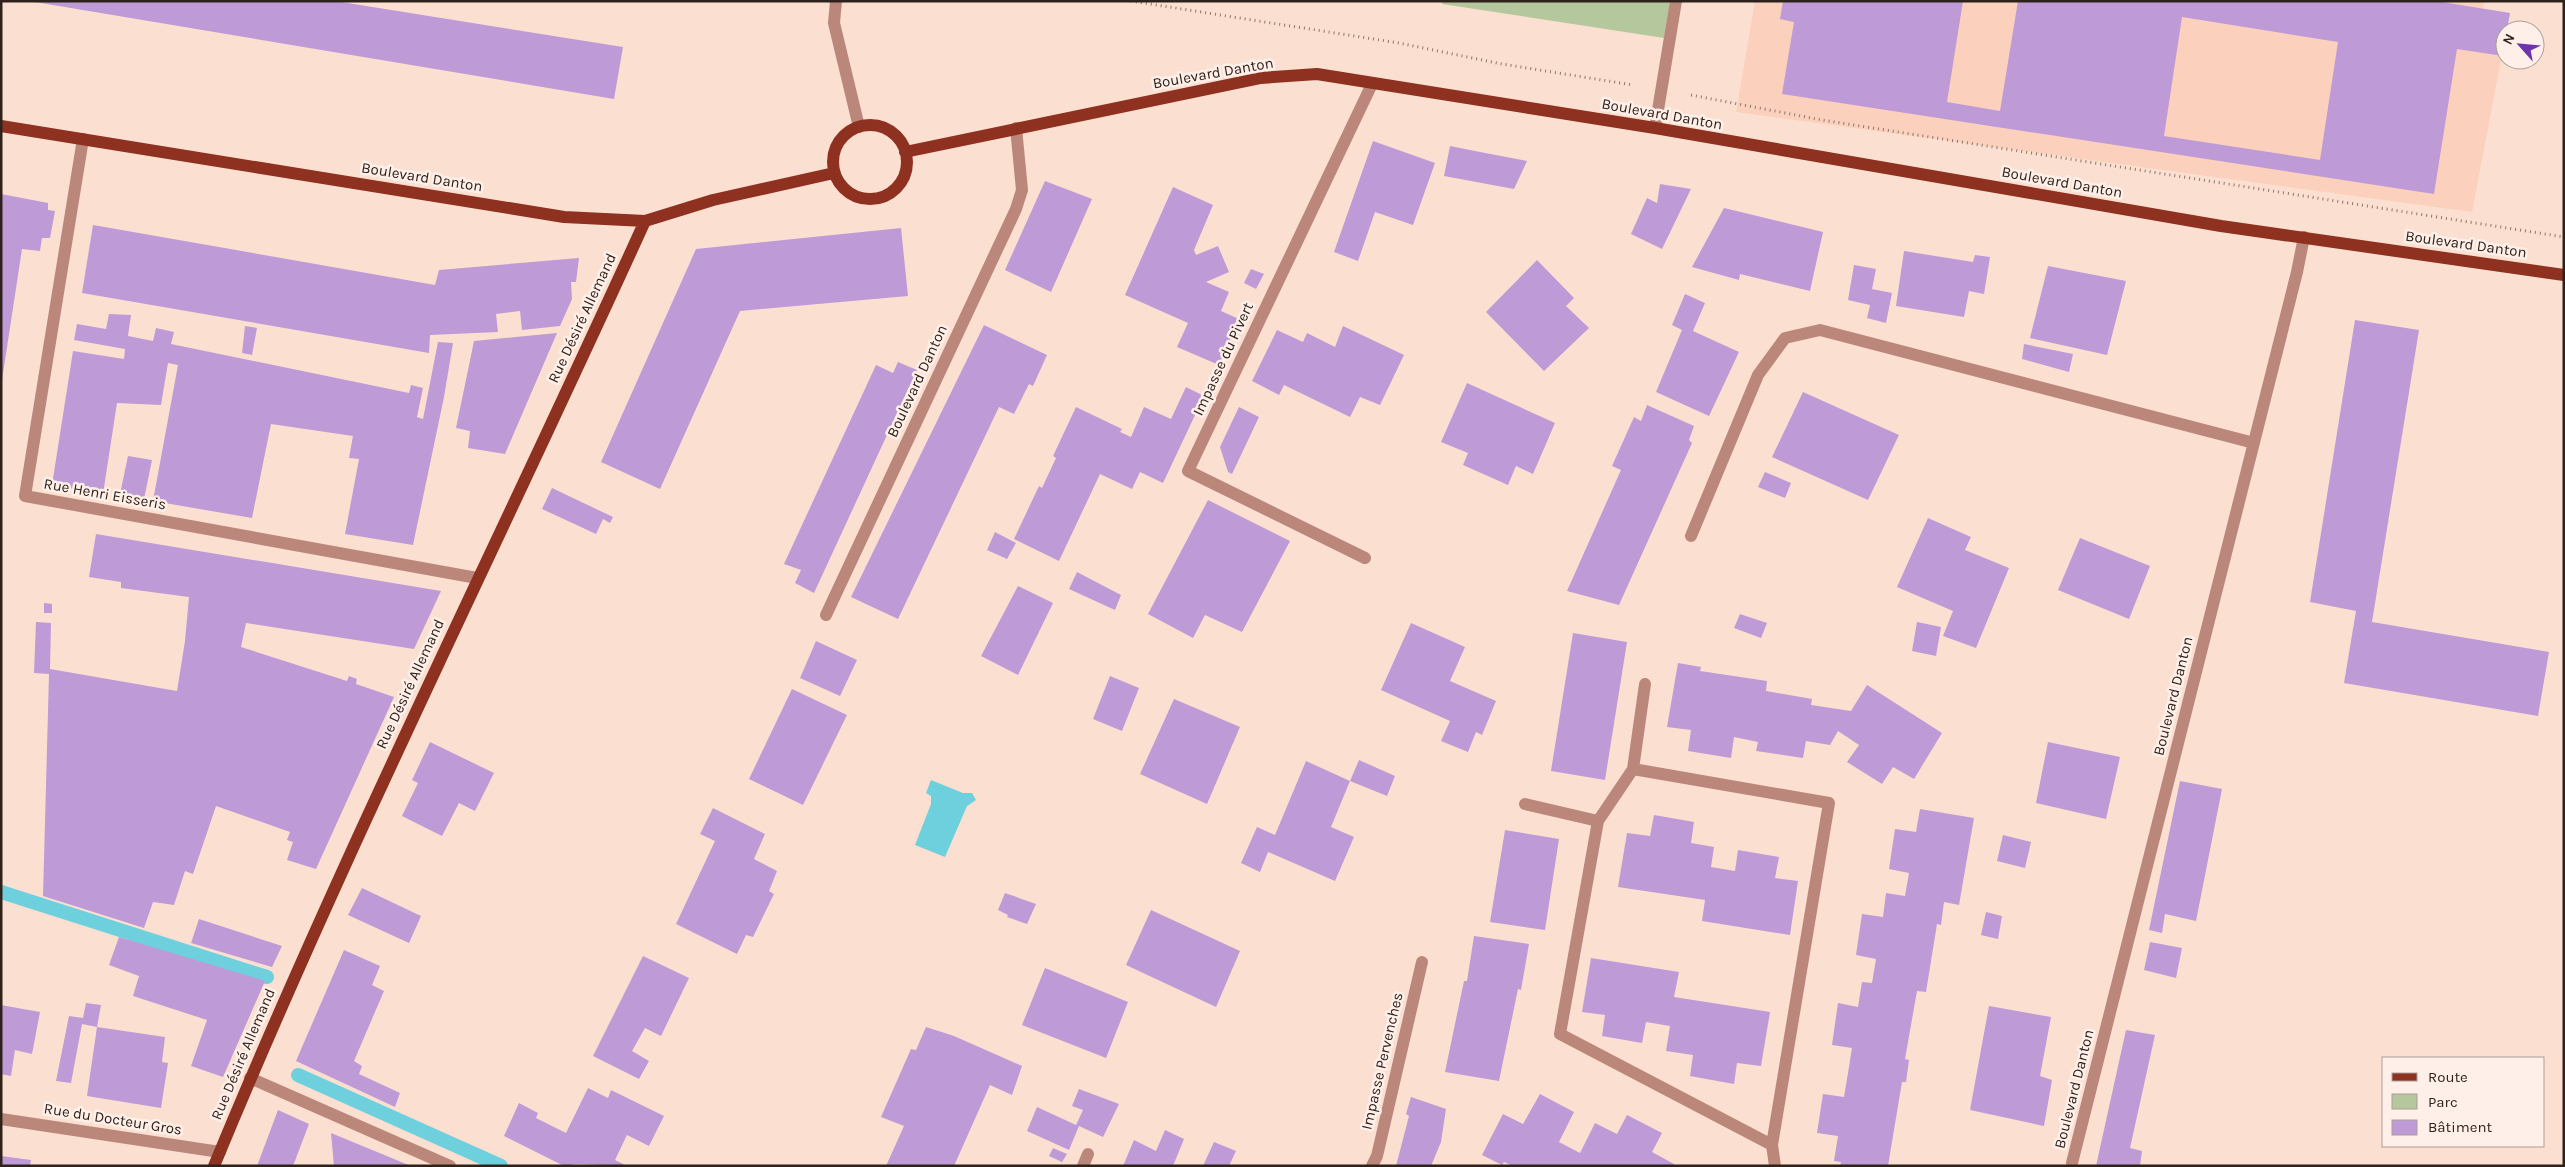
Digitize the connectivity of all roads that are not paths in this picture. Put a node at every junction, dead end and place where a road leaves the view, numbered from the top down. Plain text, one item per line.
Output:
1 (836, 1) edge
2 (1676, 1) edge
3 (1372, 84) junction
4 (1, 126) edge
5 (859, 127) junction
6 (1016, 128) junction
7 (1655, 128) junction
8 (83, 139) junction
9 (905, 152) junction
10 (834, 172) junction
11 (645, 221) junction
12 (2304, 237) junction
13 (2564, 275) edge
14 (2254, 443) junction
15 (1691, 536) dead end
16 (1365, 558) dead end
17 (477, 578) junction
18 (826, 614) dead end
19 (1645, 684) dead end
20 (1633, 769) junction
21 (1525, 804) dead end
22 (1598, 821) junction
23 (1422, 962) dead end
24 (250, 1078) junction
25 (1, 1119) edge
26 (1772, 1145) junction
27 (220, 1152) junction
28 (2072, 1163) dead end
29 (214, 1166) edge
30 (450, 1166) edge
31 (1372, 1166) edge
32 (1775, 1166) edge

1 - 5 street
2 - 7 street
3 - 6 main road, Boulevard Danton
3 - 7 main road, Boulevard Danton
3 - 16 street, Impasse du Pivert
4 - 8 main road, Boulevard Danton
5 - 9 main road
5 - 10 main road
6 - 9 main road, Boulevard Danton
6 - 18 street, Boulevard Danton
7 - 12 main road, Boulevard Danton
8 - 11 main road, Boulevard Danton
8 - 17 street, Rue Henri Eisseris
9 - 10 main road
10 - 11 main road, Boulevard Danton
11 - 17 main road, Rue Désiré Allemand
12 - 13 main road, Boulevard Danton
12 - 14 street, Boulevard Danton
14 - 15 street
14 - 28 street, Boulevard Danton
17 - 24 main road, Rue Désiré Allemand
19 - 20 street
20 - 22 street
20 - 26 street
21 - 22 street
22 - 26 street
23 - 31 street, Impasse Pervenches
24 - 27 main road, Rue Désiré Allemand
24 - 30 street
25 - 27 street, Rue du Docteur Gros
26 - 32 street
27 - 29 main road, Rue Désiré Allemand

